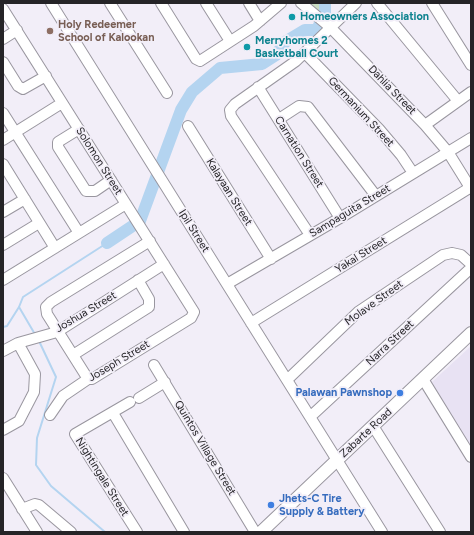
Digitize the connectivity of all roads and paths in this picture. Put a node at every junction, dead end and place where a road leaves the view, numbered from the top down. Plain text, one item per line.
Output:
1 (51, 3) edge
2 (110, 3) edge
3 (161, 3) edge
4 (206, 3) edge
5 (249, 3) edge
6 (281, 3) edge
7 (301, 3) edge
8 (356, 3) edge
9 (377, 3) edge
10 (432, 3) edge
11 (3, 9) edge
12 (260, 21) junction
13 (328, 26) junction
14 (17, 30) junction
15 (3, 39) edge
16 (230, 41) junction
17 (305, 53) junction
18 (3, 62) edge
19 (471, 65) edge
20 (46, 76) junction
21 (258, 87) junction
22 (471, 92) edge
23 (167, 93) dead end
24 (458, 101) junction
25 (62, 103) junction
26 (3, 114) edge
27 (278, 119) junction
28 (425, 125) junction
29 (188, 126) dead end
30 (79, 129) junction
31 (15, 132) junction
32 (471, 138) edge
33 (3, 140) edge
34 (448, 152) junction
35 (3, 164) edge
36 (413, 174) junction
37 (6, 178) edge
38 (111, 180) junction
39 (471, 188) edge
40 (376, 196) junction
41 (25, 199) junction
42 (126, 204) junction
43 (3, 212) edge
44 (340, 218) junction
45 (40, 222) junction
46 (79, 233) junction
47 (310, 235) junction
48 (150, 241) junction
49 (3, 244) edge
50 (55, 248) junction
51 (271, 258) junction
52 (164, 264) junction
53 (471, 264) edge
54 (471, 268) edge
55 (3, 280) edge
56 (138, 280) junction
57 (227, 284) junction
58 (194, 314) joint
59 (251, 323) junction
60 (57, 332) junction
61 (471, 333) edge
62 (18, 343) junction
63 (3, 351) edge
64 (73, 355) junction
65 (154, 365) dead end
66 (88, 379) junction
67 (423, 379) junction
68 (287, 380) junction
69 (165, 382) junction
70 (112, 413) junction
71 (50, 415) dead end
72 (310, 417) junction
73 (373, 426) junction
74 (3, 430) edge
75 (471, 457) edge
76 (337, 460) junction
77 (3, 478) edge
78 (22, 509) junction
79 (37, 532) edge
80 (71, 532) edge
81 (136, 532) edge
82 (184, 532) edge
83 (256, 532) edge
84 (261, 532) edge
85 (382, 532) edge
86 (440, 532) edge

1 - 57 street, Ipil Street
2 - 23 street
3 - 16 street
4 - 16 street
5 - 12 street
6 - 12 street
7 - 13 street, Dahlia Street
8 - 13 street
9 - 24 street
10 - 19 street
11 - 14 street, Solomon Street
12 - 16 street
13 - 17 street
13 - 28 street, Dahlia Street
14 - 15 street
14 - 20 street, Solomon Street
17 - 21 street
17 - 36 street, Germanium Street
18 - 20 street
20 - 25 street, Solomon Street
21 - 27 street, Carnation Street
21 - 47 street
22 - 24 street
24 - 28 street
25 - 30 street, Solomon Street
25 - 31 street
26 - 31 street
27 - 40 street
27 - 44 street, Carnation Street
28 - 34 street, Dahlia Street
29 - 51 street, Kalayaan Street
30 - 38 street, Solomon Street
30 - 38 street
31 - 33 street
31 - 46 street
32 - 34 street, Sampaguita Street
34 - 36 street, Sampaguita Street
34 - 39 street, Dahlia Street
35 - 37 street
36 - 40 street, Sampaguita Street
37 - 41 street
38 - 42 street, Solomon Street
39 - 59 street, Yakal Street
40 - 44 street, Sampaguita Street
41 - 43 street
41 - 45 street
42 - 46 street
42 - 48 street, Solomon Street
44 - 47 street, Sampaguita Street
45 - 49 street
45 - 50 street
46 - 50 street
47 - 51 street, Sampaguita Street
48 - 52 street, Solomon Street
48 - 60 street
50 - 55 street
51 - 57 street, Sampaguita Street
52 - 56 street, Joshua Street
52 - 58 street, Solomon Street
53 - 68 street, Molave Street
54 - 72 street, Narra Street
56 - 60 street, Joshua Street
56 - 64 street
57 - 59 street, Ipil Street
58 - 66 street, Joseph Street
59 - 68 street, Ipil Street
60 - 62 street, Joshua Street
60 - 64 street
61 - 67 main road, Zabarte Road
62 - 63 street, Joshua Street
62 - 74 street
64 - 66 street
65 - 69 street, Quintos Village Street
66 - 71 street, Joseph Street
67 - 73 main road, Zabarte Road
67 - 75 street
68 - 72 street, Ipil Street
69 - 70 street, Nightingale Street
69 - 83 street, Quintos Village Street
70 - 81 street, Nightingale Street
70 - 82 street
72 - 76 street, Ipil Street
73 - 76 main road, Zabarte Road
73 - 86 street
76 - 84 main road, Zabarte Road
76 - 85 street, Ipil Street
77 - 78 street
78 - 79 street
78 - 80 street

